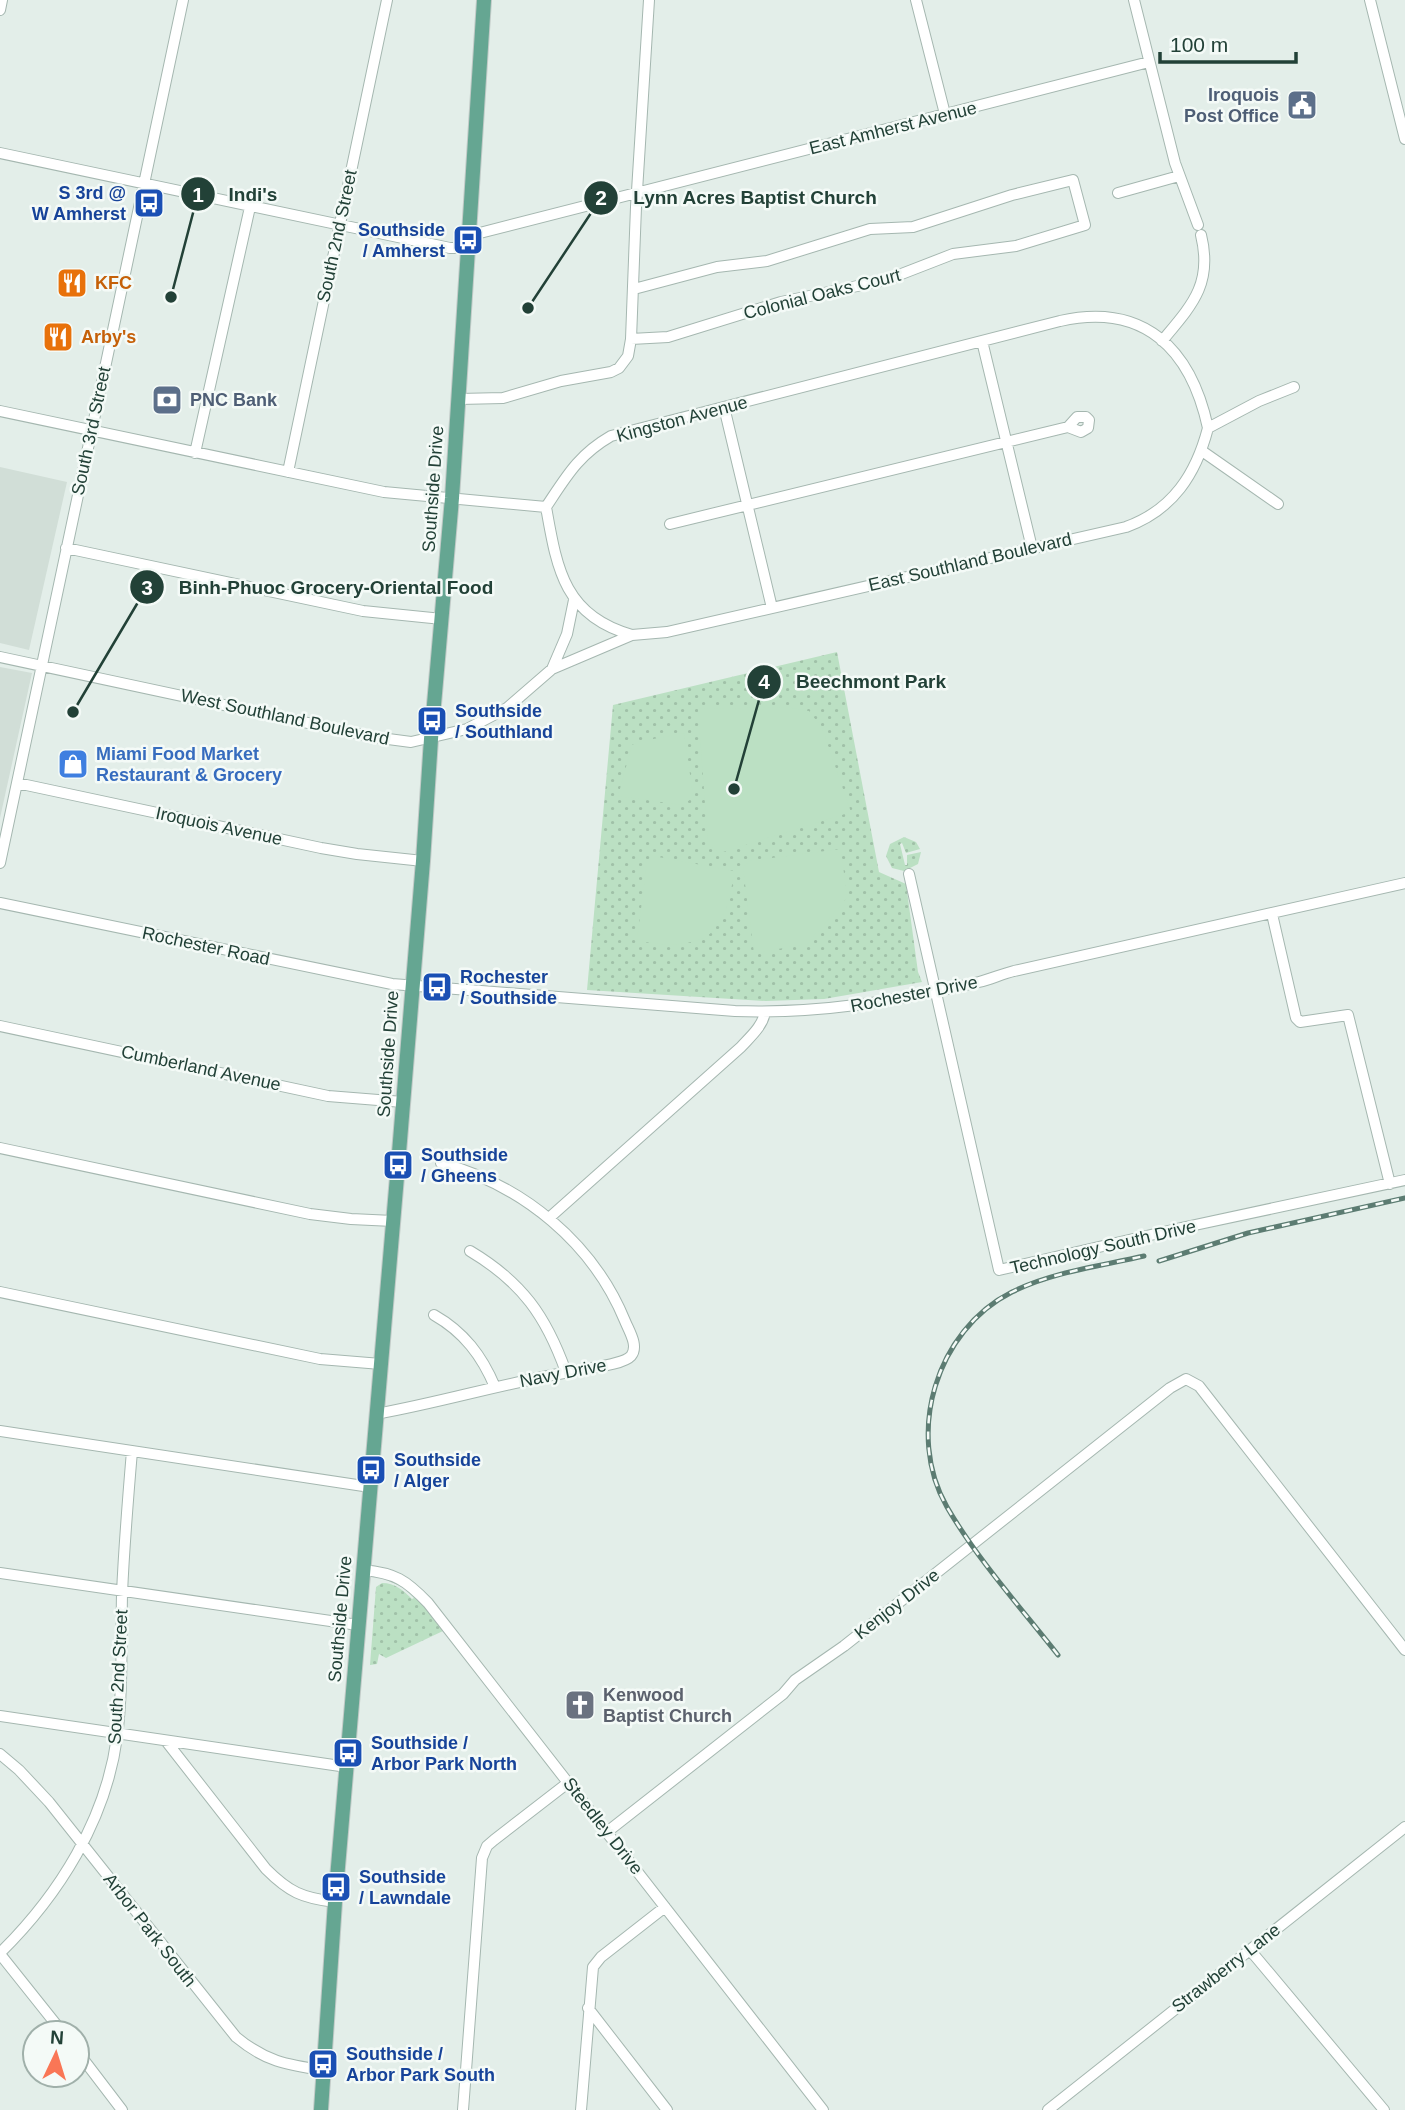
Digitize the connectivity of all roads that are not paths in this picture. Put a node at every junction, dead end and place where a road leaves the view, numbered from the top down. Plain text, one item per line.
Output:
1 (2, 0) edge
2 (183, 0) edge
3 (387, 0) edge
4 (484, 0) edge
5 (649, 0) edge
6 (916, 0) edge
7 (1133, 0) edge
8 (1370, 0) edge
9 (0, 10) edge
10 (1149, 62) junction
11 (946, 114) junction
12 (1405, 139) edge
13 (0, 153) edge
14 (1180, 176) junction
15 (143, 183) junction
16 (637, 193) junction
17 (1118, 193) dead end
18 (250, 207) junction
19 (340, 225) junction
20 (468, 242) junction
21 (634, 289) junction
22 (631, 339) junction
23 (982, 341) junction
24 (1163, 341) junction
25 (1293, 387) dead end
26 (459, 399) junction
27 (724, 407) junction
28 (0, 411) edge
29 (1069, 427) dead end
30 (1208, 428) junction
31 (91, 430) junction
32 (1008, 442) junction
33 (1202, 451) junction
34 (195, 453) junction
35 (288, 472) junction
36 (452, 498) junction
37 (1278, 504) dead end
38 (749, 505) junction
39 (546, 508) junction
40 (670, 524) dead end
41 (66, 548) junction
42 (1032, 548) junction
43 (574, 600) junction
44 (772, 608) junction
45 (443, 619) junction
46 (632, 635) junction
47 (592, 653) joint
48 (0, 657) edge
49 (42, 666) junction
50 (552, 669) junction
51 (430, 739) junction
52 (17, 783) junction
53 (423, 861) junction
54 (0, 863) edge
55 (909, 874) dead end
56 (1405, 883) edge
57 (0, 903) edge
58 (1272, 914) junction
59 (412, 985) junction
60 (934, 990) junction
61 (765, 1012) junction
62 (0, 1026) edge
63 (403, 1102) junction
64 (0, 1148) edge
65 (441, 1163) dead end
66 (1405, 1180) edge
67 (1390, 1184) junction
68 (549, 1218) junction
69 (393, 1221) junction
70 (470, 1251) dead end
71 (0, 1292) edge
72 (434, 1315) dead end
73 (381, 1364) junction
74 (566, 1372) junction
75 (495, 1387) junction
76 (376, 1414) junction
77 (0, 1431) edge
78 (132, 1451) junction
79 (370, 1487) junction
80 (363, 1570) junction
81 (0, 1573) edge
82 (122, 1591) junction
83 (358, 1625) junction
84 (1405, 1650) edge
85 (0, 1716) edge
86 (118, 1733) junction
87 (166, 1741) junction
88 (0, 1754) edge
89 (347, 1767) junction
90 (569, 1782) junction
91 (1405, 1827) edge
92 (607, 1832) junction
93 (82, 1844) junction
94 (335, 1902) junction
95 (665, 1907) junction
96 (1250, 1950) junction
97 (0, 1953) edge
98 (588, 2008) junction
99 (52, 2019) edge
100 (91, 2069) edge
101 (323, 2070) junction
102 (122, 2110) edge
103 (321, 2110) edge
104 (463, 2110) edge
105 (581, 2110) edge
106 (667, 2110) edge
107 (823, 2110) edge
108 (1048, 2110) edge
109 (1384, 2110) edge

1 - 9 street
2 - 15 street, South 3rd Street
3 - 19 street, South 2nd Street
4 - 20 main road, Southside Drive
5 - 16 street
6 - 11 street
7 - 10 street
8 - 12 street
10 - 11 street, East Amherst Avenue
10 - 14 street
11 - 16 street, East Amherst Avenue
13 - 15 street
14 - 17 street
14 - 24 street
15 - 18 street
15 - 31 street, South 3rd Street
16 - 20 street, East Amherst Avenue
16 - 21 street
18 - 19 street
18 - 34 street
19 - 20 street
19 - 35 street, South 2nd Street
20 - 26 main road, Southside Drive
21 - 22 street
21 - 22 street, Colonial Oaks Court
22 - 26 street
23 - 24 street, Kingston Avenue
23 - 27 street, Kingston Avenue
23 - 32 street
24 - 30 street, Kingston Avenue
25 - 30 street
26 - 36 main road, Southside Drive
27 - 38 street
27 - 39 street, Kingston Avenue
28 - 31 street
29 - 32 street
30 - 33 street, East Southland Boulevard
31 - 34 street
31 - 41 street, South 3rd Street
32 - 38 street
32 - 42 street
33 - 37 street
33 - 42 street, East Southland Boulevard
34 - 35 street
35 - 36 street
36 - 39 street
36 - 45 main road, Southside Drive
38 - 40 street
38 - 44 street
39 - 43 street
41 - 45 street
41 - 49 street, South 3rd Street
42 - 44 street, East Southland Boulevard
43 - 46 street
43 - 50 street
44 - 46 street, East Southland Boulevard
45 - 51 main road, Southside Drive
46 - 47 street, East Southland Boulevard
47 - 50 street, West Southland Boulevard
48 - 49 street, West Southland Boulevard
49 - 51 street, West Southland Boulevard
49 - 52 street, South 3rd Street
50 - 51 street, West Southland Boulevard
51 - 53 main road, Southside Drive
52 - 53 street, Iroquois Avenue
52 - 54 street, South 3rd Street
53 - 59 main road, Southside Drive
55 - 60 street
56 - 58 street, Rochester Drive
57 - 59 street, Rochester Road
58 - 60 street, Rochester Drive
58 - 67 street
59 - 61 street, Rochester Drive
59 - 63 main road, Southside Drive
60 - 61 street, Rochester Drive
60 - 67 street, Technology South Drive
61 - 68 street
62 - 63 street, Cumberland Avenue
63 - 69 main road, Southside Drive
64 - 69 street
65 - 68 street, Navy Drive
66 - 67 street, Technology South Drive
68 - 74 street, Navy Drive
69 - 73 main road, Southside Drive
70 - 74 street
71 - 73 street
72 - 75 street
73 - 76 main road, Southside Drive
74 - 75 street, Navy Drive
75 - 76 street, Navy Drive
76 - 79 main road, Southside Drive
77 - 78 street
78 - 79 street
78 - 82 street, South 2nd Street
79 - 80 main road, Southside Drive
80 - 83 main road, Southside Drive
80 - 90 street, Steedley Drive
81 - 82 street
82 - 83 street
82 - 86 street, South 2nd Street
83 - 89 main road, Southside Drive
84 - 92 street, Kenjoy Drive
85 - 86 street
86 - 87 street
86 - 93 street, South 2nd Street
87 - 89 street
87 - 94 street
88 - 93 street, Arbor Park South
89 - 94 main road, Southside Drive
90 - 92 street, Steedley Drive
90 - 104 street
91 - 96 street, Strawberry Lane
92 - 95 street, Steedley Drive
93 - 97 street, South 2nd Street
93 - 101 street, Arbor Park South
94 - 101 main road, Southside Drive
95 - 98 street
95 - 107 street, Steedley Drive
96 - 108 street, Strawberry Lane
96 - 109 street
97 - 99 street
98 - 105 street
98 - 106 street
100 - 102 street
101 - 103 main road, Southside Drive

